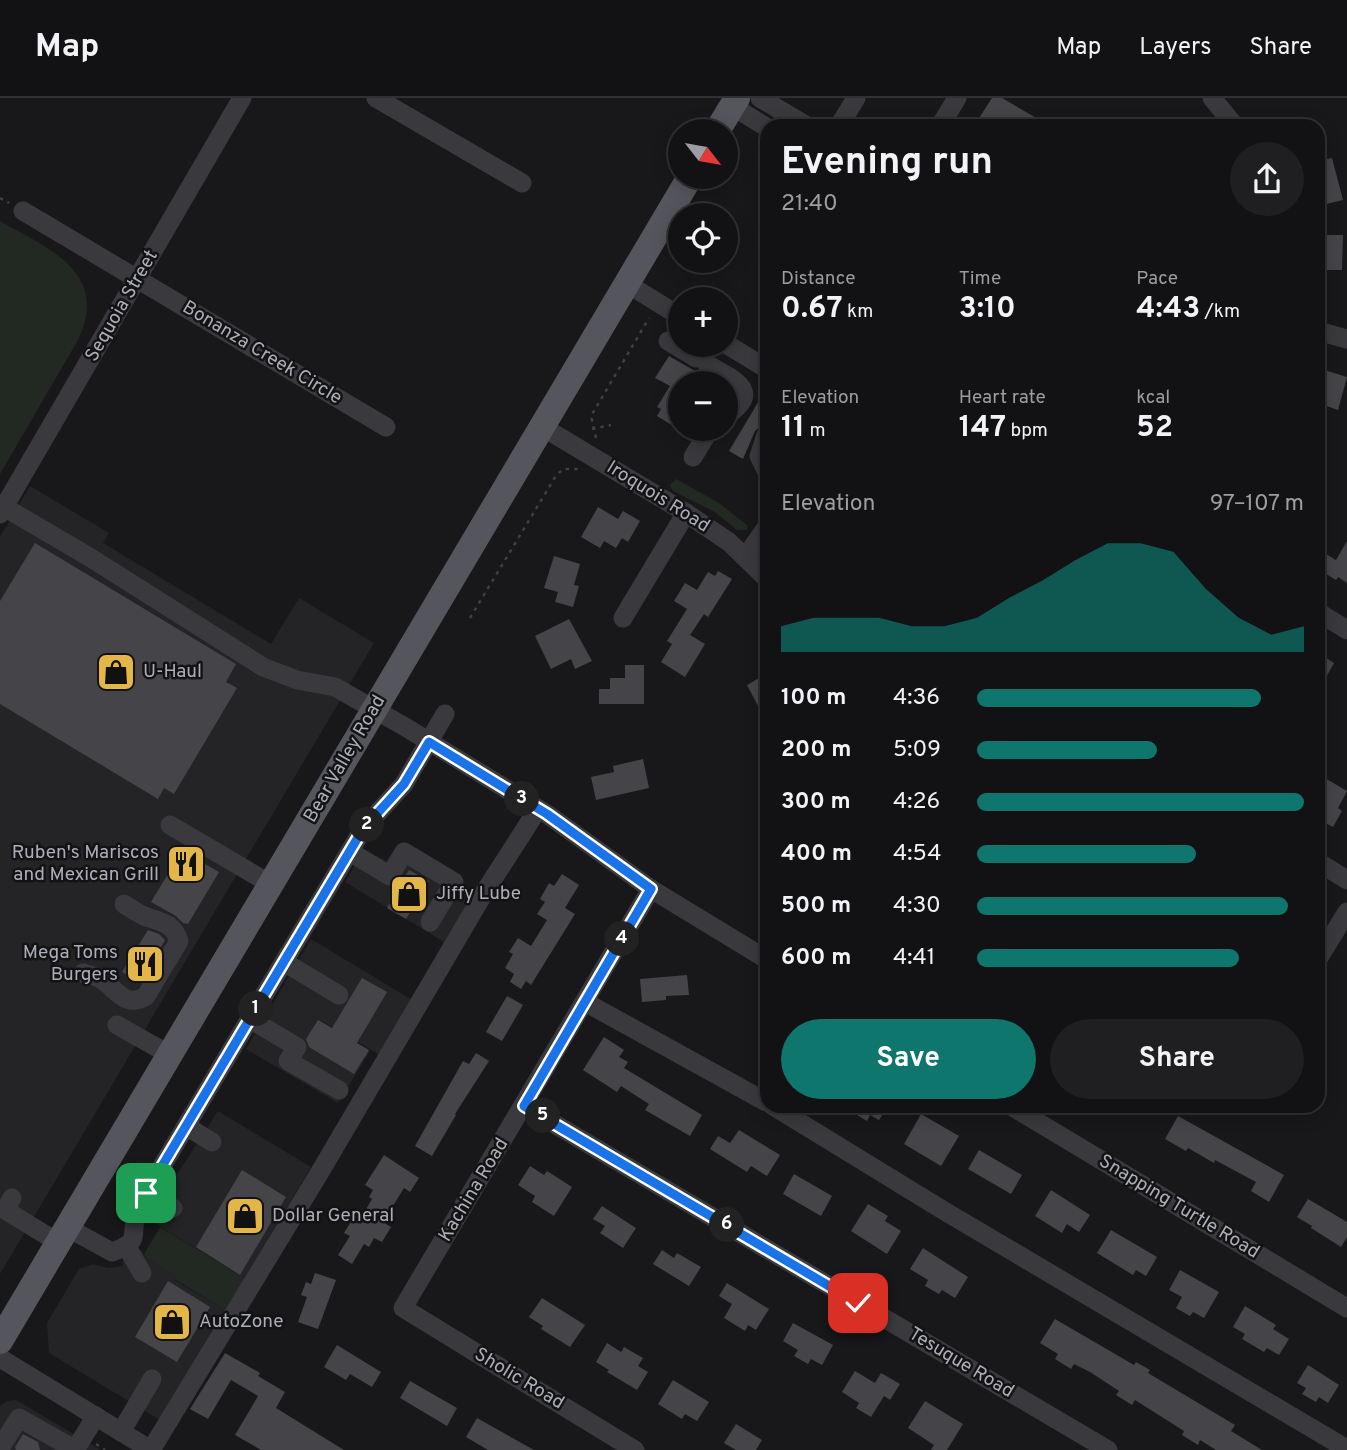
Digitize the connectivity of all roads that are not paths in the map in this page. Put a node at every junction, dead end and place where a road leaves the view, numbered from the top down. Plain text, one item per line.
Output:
1 (242, 98) edge
2 (376, 98) edge
3 (760, 98) edge
4 (856, 98) edge
5 (957, 98) edge
6 (1212, 98) edge
7 (734, 102) edge
8 (724, 119) edge
9 (795, 119) edge
10 (843, 119) edge
11 (944, 119) edge
12 (1230, 119) edge
13 (760, 122) edge
14 (522, 183) dead end
15 (683, 189) edge
16 (23, 212) dead end
17 (137, 280) junction
18 (626, 283) junction
19 (668, 309) edge
20 (1325, 333) edge
21 (1347, 339) edge
22 (738, 351) edge
23 (695, 357) edge
24 (760, 365) edge
25 (718, 371) edge
26 (738, 383) edge
27 (738, 407) edge
28 (541, 426) junction
29 (386, 427) dead end
30 (703, 441) edge
31 (693, 457) dead end
32 (2, 511) edge
33 (686, 513) junction
34 (760, 536) edge
35 (746, 556) junction
36 (760, 567) edge
37 (1325, 616) edge
38 (623, 618) dead end
39 (1347, 630) edge
40 (375, 709) junction
41 (445, 714) dead end
42 (429, 742) junction
43 (538, 809) junction
44 (170, 825) dead end
45 (350, 852) junction
46 (1325, 866) edge
47 (1347, 880) edge
48 (272, 885) junction
49 (651, 889) junction
50 (124, 904) dead end
51 (1347, 912) edge
52 (430, 922) dead end
53 (1325, 948) edge
54 (760, 955) edge
55 (284, 962) junction
56 (83, 973) dead end
57 (339, 995) dead end
58 (585, 1002) junction
59 (250, 1019) junction
60 (117, 1025) dead end
61 (170, 1055) junction
62 (339, 1090) dead end
63 (760, 1099) edge
64 (524, 1106) junction
65 (784, 1113) edge
66 (1023, 1113) edge
67 (186, 1126) junction
68 (212, 1142) dead end
69 (146, 1193) junction
70 (12, 1198) dead end
71 (173, 1208) dead end
72 (64, 1236) junction
73 (127, 1247) junction
74 (142, 1273) dead end
75 (403, 1308) joint
76 (1347, 1308) edge
77 (0, 1341) edge
78 (0, 1358) edge
79 (152, 1379) dead end
80 (96, 1416) junction
81 (121, 1432) junction
82 (0, 1448) edge
83 (1347, 1449) edge
84 (76, 1450) edge
85 (151, 1450) edge
86 (635, 1450) edge
87 (1108, 1450) edge

1 - 17 street, Sequoia Street
2 - 14 street
3 - 9 street
4 - 10 street
5 - 11 street
6 - 12 street
7 - 8 main road
7 - 13 street
15 - 18 main road, Bear Valley Road
16 - 17 street, Bonanza Creek Circle
17 - 29 street, Bonanza Creek Circle
17 - 32 street, Sequoia Street
18 - 19 street
18 - 28 main road, Bear Valley Road
20 - 21 street
22 - 24 street
23 - 25 street
26 - 27 street
28 - 33 street, Iroquois Road
28 - 40 main road, Bear Valley Road
30 - 31 street
32 - 40 street
33 - 35 street, Iroquois Road
33 - 38 street
34 - 35 street
35 - 36 street, Iroquois Road
37 - 39 street
40 - 42 street
40 - 48 main road, Bear Valley Road
41 - 42 street
42 - 43 street
42 - 45 street
43 - 49 street
43 - 85 street
44 - 48 street
45 - 52 street
45 - 55 street
46 - 47 street
48 - 61 main road, Bear Valley Road
49 - 54 street
49 - 58 street, Kachina Road
50 - 56 street
51 - 53 street
55 - 57 street
55 - 59 street
58 - 63 street
58 - 64 street, Kachina Road
59 - 62 street
59 - 67 street
60 - 61 street
61 - 72 main road, Bear Valley Road
64 - 75 street, Kachina Road
64 - 87 street, Tesuque Road
65 - 83 street
66 - 76 street, Snapping Turtle Road
67 - 68 street
67 - 69 street
69 - 71 street
69 - 73 street
70 - 72 street
72 - 73 street
72 - 77 main road, Bear Valley Road
73 - 74 street
75 - 86 street, Sholic Road
78 - 80 street
79 - 81 street
80 - 81 street
80 - 84 street
81 - 85 street
82 - 84 street

